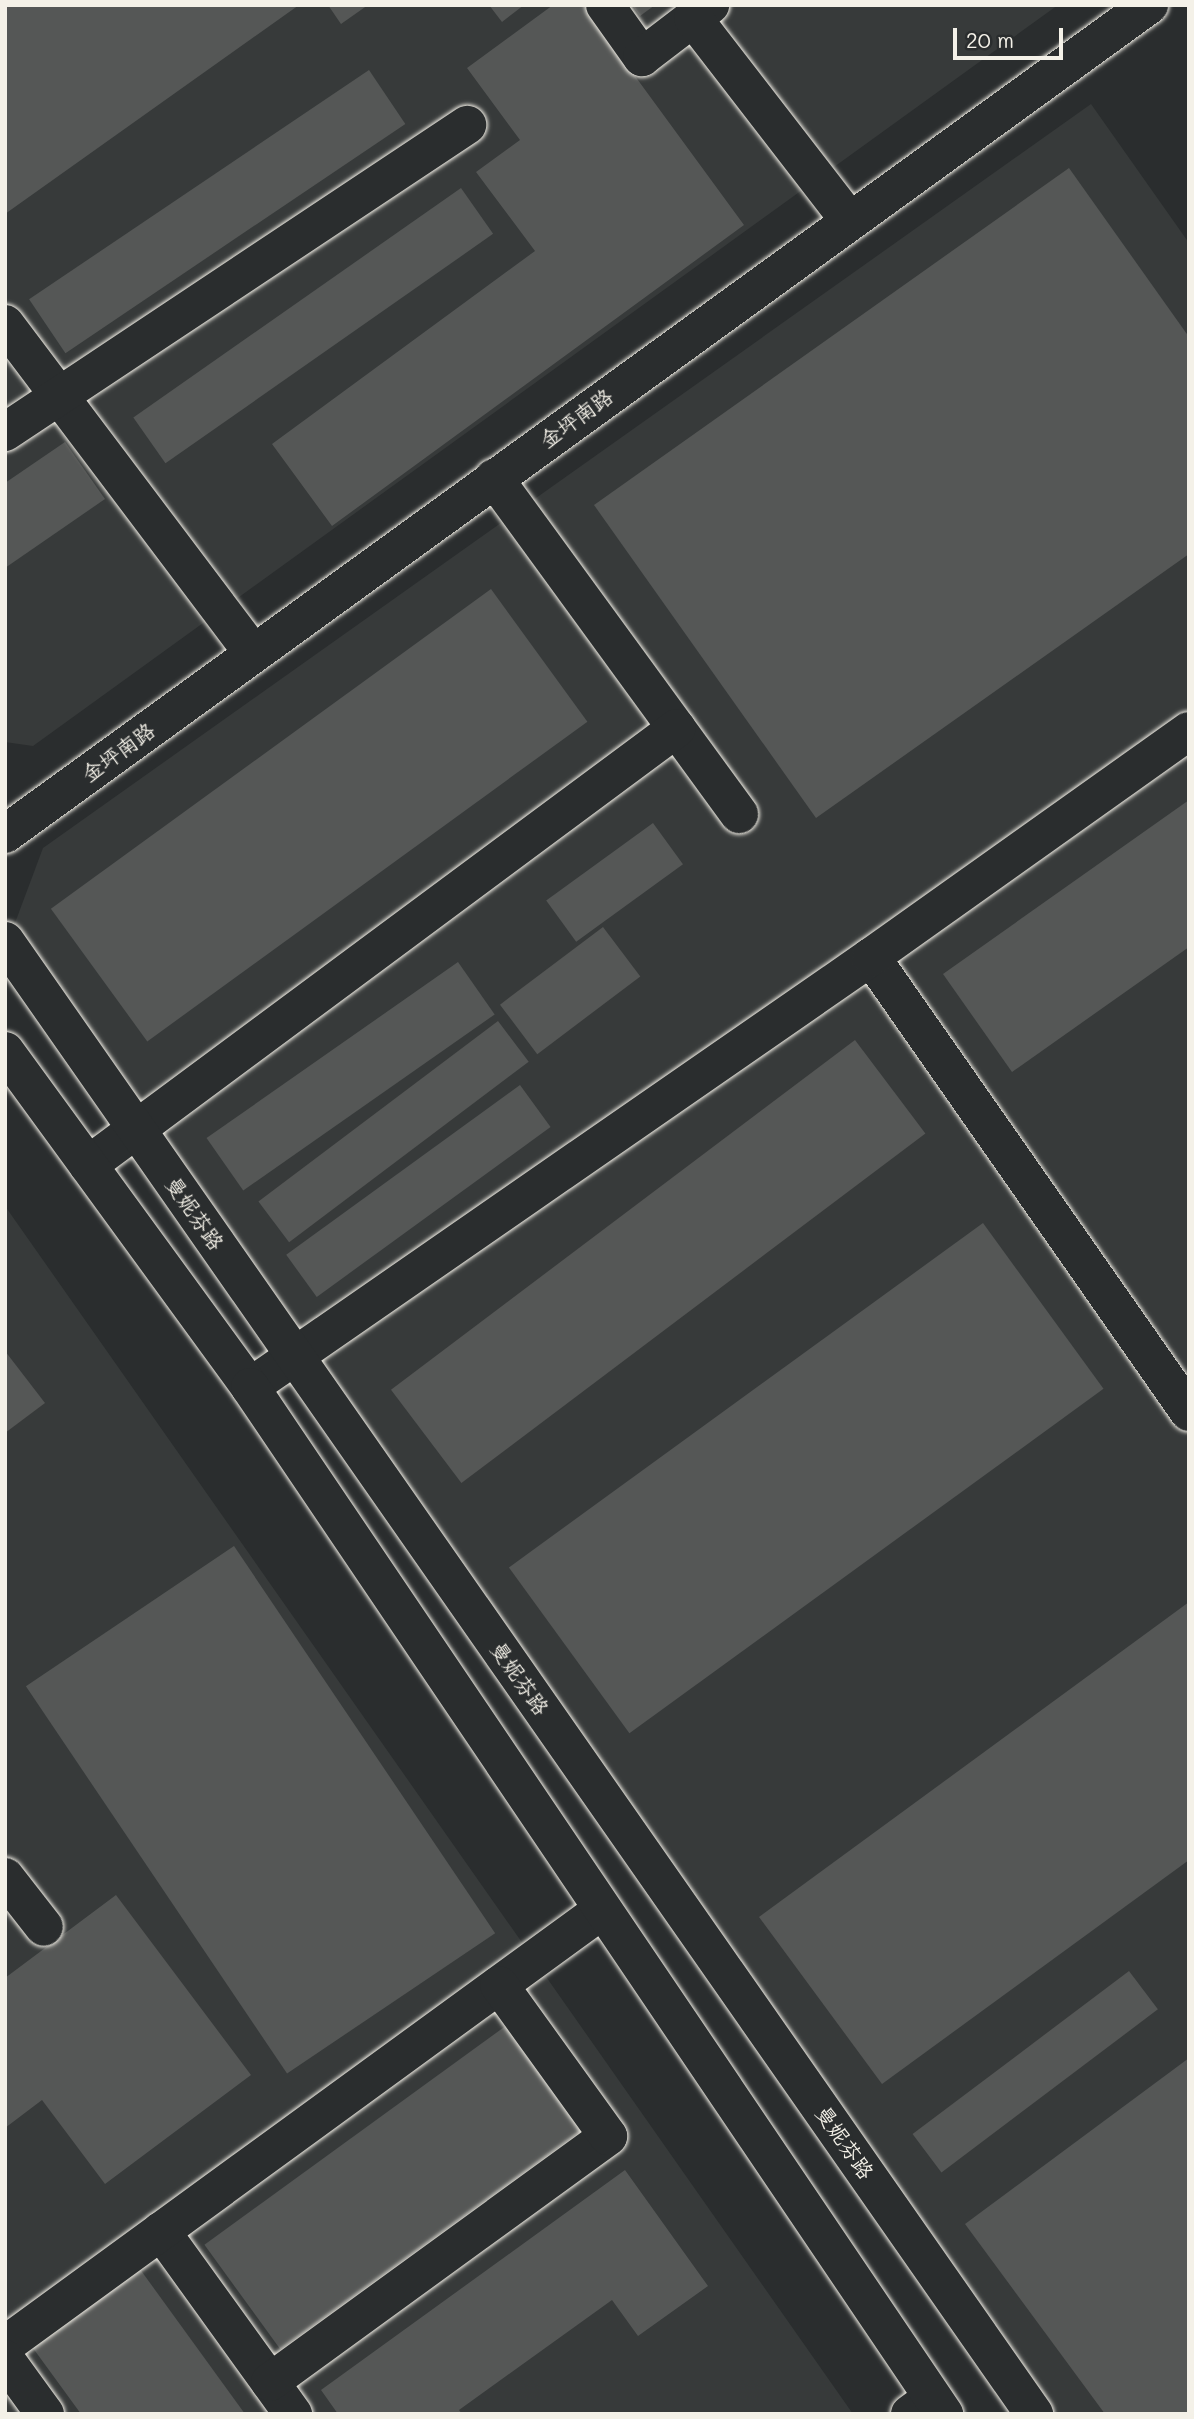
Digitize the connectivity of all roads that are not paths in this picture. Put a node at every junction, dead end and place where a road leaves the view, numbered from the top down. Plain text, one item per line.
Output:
1 (605, 5) edge
2 (1149, 5) edge
3 (702, 12) edge
4 (467, 125) dead end
5 (849, 220) junction
6 (5, 324) edge
7 (59, 396) junction
8 (5, 432) edge
9 (495, 478) junction
10 (253, 653) junction
11 (677, 728) junction
12 (1189, 731) edge
13 (739, 814) dead end
14 (5, 834) edge
15 (5, 941) edge
16 (871, 957) junction
17 (5, 1051) edge
18 (136, 1129) junction
19 (88, 1165) junction
20 (295, 1356) junction
21 (250, 1387) junction
22 (1189, 1412) edge
23 (5, 1877) edge
24 (602, 1910) junction
25 (44, 1927) dead end
26 (499, 1985) junction
27 (160, 2231) junction
28 (5, 2344) edge
29 (5, 2359) edge
30 (270, 2382) junction
31 (929, 2409) edge
32 (45, 2414) edge
33 (293, 2414) edge
34 (1034, 2414) edge

1 - 3 street
2 - 5 street, 金坪南路
3 - 5 street
4 - 7 street
5 - 9 street, 金坪南路
6 - 7 street
7 - 8 street
7 - 10 street
9 - 10 street, 金坪南路
9 - 11 street
10 - 14 street, 金坪南路
11 - 13 street
11 - 18 street
12 - 16 street
15 - 18 street, 曼妮芬路
16 - 20 street
16 - 22 street
17 - 19 street
18 - 19 street
18 - 20 street, 曼妮芬路
19 - 21 street
20 - 21 street
20 - 34 street, 曼妮芬路
21 - 24 street
23 - 25 street
24 - 26 street
24 - 31 street
26 - 27 street
26 - 30 street
27 - 28 street
27 - 30 street
29 - 32 street
30 - 33 street

